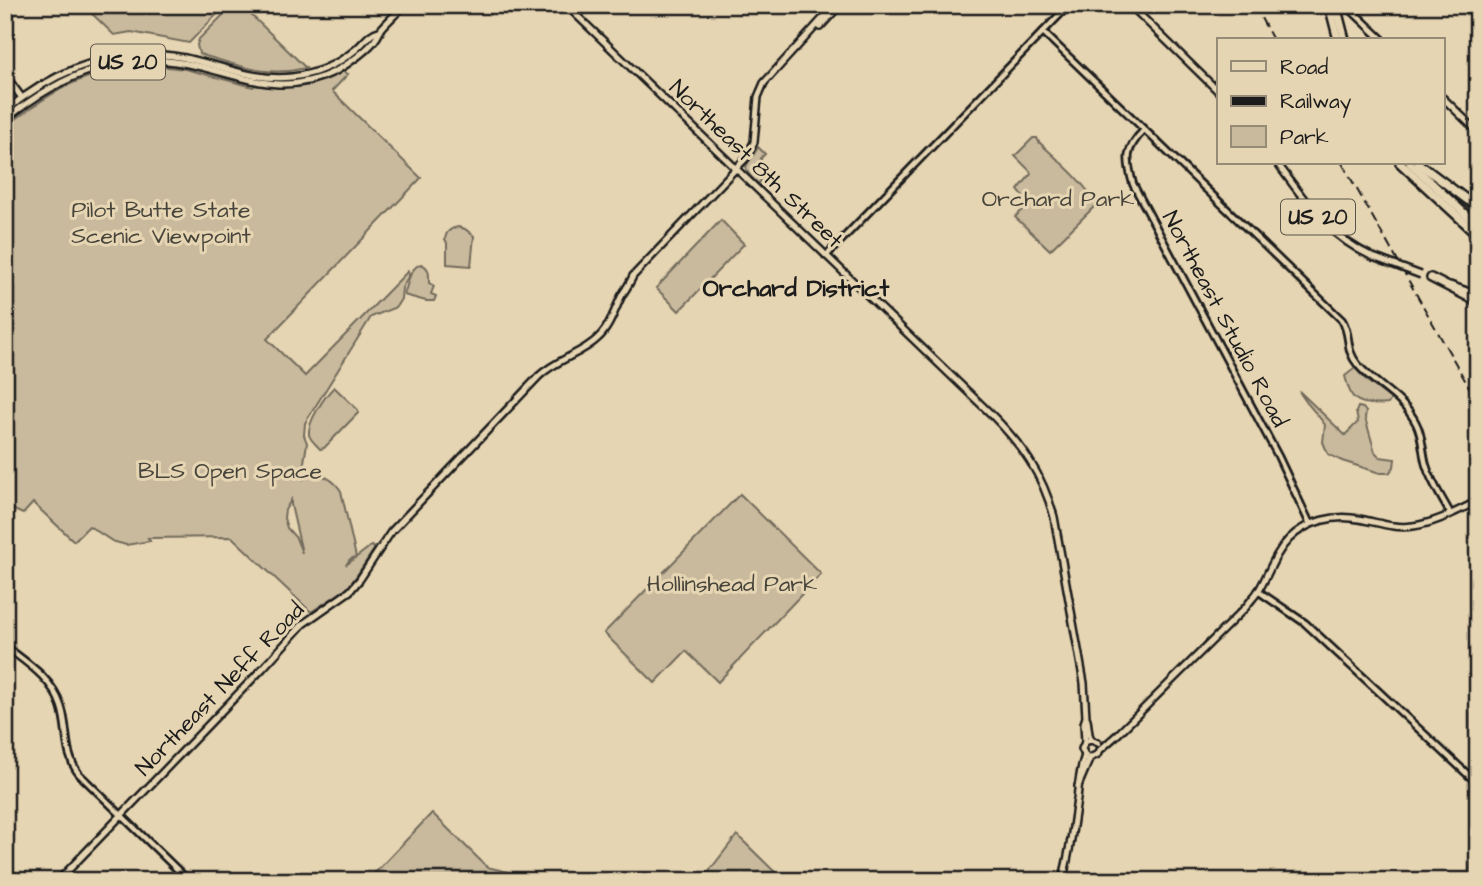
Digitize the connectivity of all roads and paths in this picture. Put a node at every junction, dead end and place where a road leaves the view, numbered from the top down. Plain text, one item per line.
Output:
1 (404, 5) edge
2 (566, 5) edge
3 (838, 5) edge
4 (1069, 5) edge
5 (1130, 5) edge
6 (1329, 5) edge
7 (1336, 5) edge
8 (1346, 5) edge
9 (1335, 18) junction
10 (379, 31) junction
11 (1043, 32) junction
12 (1338, 38) edge
13 (1344, 38) edge
14 (1381, 38) edge
15 (335, 63) junction
16 (5, 75) edge
17 (312, 80) junction
18 (1217, 90) edge
19 (1444, 99) edge
20 (24, 101) junction
21 (5, 111) edge
22 (5, 120) edge
23 (1144, 130) junction
24 (1478, 132) edge
25 (1278, 164) edge
26 (1401, 164) edge
27 (1411, 164) edge
28 (1420, 164) edge
29 (736, 169) junction
30 (1478, 208) edge
31 (1478, 226) edge
32 (1478, 235) edge
33 (827, 256) junction
34 (1431, 278) junction
35 (1478, 295) edge
36 (1478, 302) edge
37 (1478, 501) edge
38 (1450, 513) junction
39 (1310, 524) junction
40 (1258, 591) junction
41 (5, 646) edge
42 (1088, 741) junction
43 (1099, 746) junction
44 (1088, 756) junction
45 (1478, 784) edge
46 (121, 815) junction
47 (58, 881) edge
48 (188, 881) edge
49 (1062, 881) edge

1 - 10 main road, US 20
2 - 29 main road, Northeast 8th Street
3 - 29 main road, Northeast Neff Road
4 - 11 street
5 - 18 main road
6 - 9 highway
7 - 9 highway
8 - 14 main road
9 - 12 highway
9 - 13 highway
10 - 15 main road, US 20
10 - 17 main road, US 20
11 - 23 street
11 - 33 street
15 - 17 main road
15 - 20 main road, US 20
16 - 20 main road
17 - 20 main road, US 20
19 - 24 main road
20 - 21 main road, US 20
20 - 22 main road, US 20
23 - 38 street
23 - 39 street, Northeast Studio Road
25 - 34 main road, US 20, bridge
26 - 32 highway
27 - 31 highway
28 - 30 highway
29 - 33 main road, Northeast 8th Street
29 - 46 main road, Northeast Neff Road
33 - 42 main road, Northeast 8th Street
34 - 35 main road, US 20
34 - 36 highway
37 - 38 main road
38 - 39 main road
39 - 40 main road
40 - 43 main road
40 - 45 street
41 - 46 street
42 - 43 main road
42 - 44 main road, Northeast 8th Street
43 - 44 main road
44 - 49 main road, Northeast 8th Street
46 - 47 main road, Northeast Neff Road
46 - 48 street

